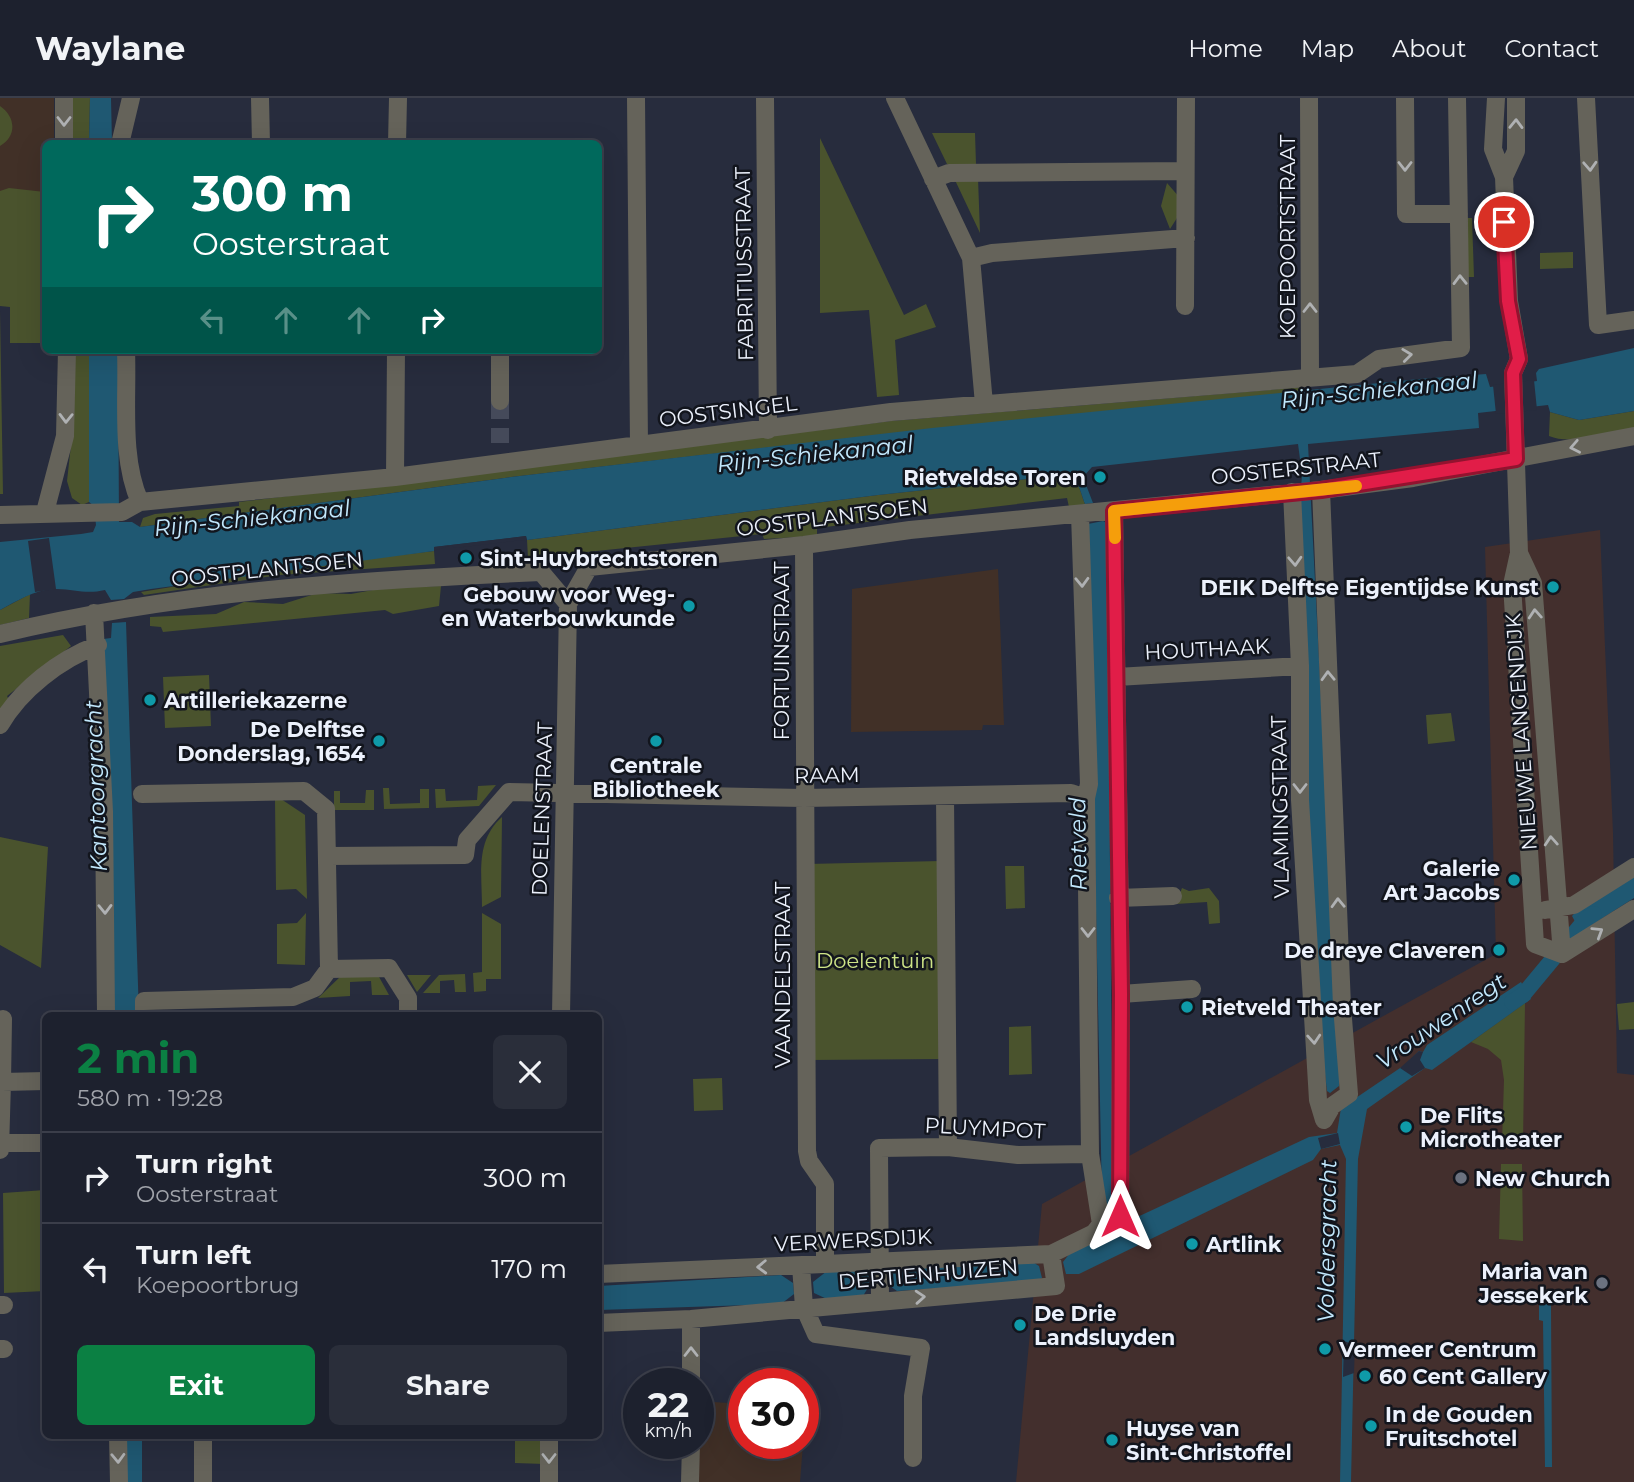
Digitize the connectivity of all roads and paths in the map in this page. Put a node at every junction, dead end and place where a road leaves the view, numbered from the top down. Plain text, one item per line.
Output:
1 (64, 98) edge
2 (131, 98) edge
3 (260, 98) edge
4 (398, 98) edge
5 (636, 98) edge
6 (765, 98) edge
7 (895, 98) edge
8 (1186, 98) edge
9 (1309, 98) edge
10 (1405, 98) edge
11 (1457, 98) edge
12 (1496, 98) edge
13 (1516, 98) edge
14 (1586, 98) edge
15 (64, 140) edge
16 (121, 140) edge
17 (261, 140) edge
18 (397, 140) edge
19 (1185, 171) junction
20 (1504, 177) junction
21 (933, 179) junction
22 (1459, 214) junction
23 (1186, 238) junction
24 (971, 258) junction
25 (1185, 306) dead end
26 (1634, 320) edge
27 (67, 354) edge
28 (126, 354) edge
29 (396, 354) edge
30 (500, 354) edge
31 (1310, 376) junction
32 (500, 401) tunnel mouth
33 (984, 404) junction
34 (768, 430) junction
35 (1634, 436) edge
36 (500, 443) tunnel mouth
37 (1634, 443) edge
38 (639, 445) junction
39 (1516, 459) junction
40 (501, 463) junction
41 (395, 477) junction
42 (1306, 491) junction
43 (141, 502) junction
44 (45, 512) junction
45 (1096, 513) junction
46 (0, 515) edge
47 (804, 545) junction
48 (1519, 552) junction
49 (589, 567) joint
50 (568, 604) junction
51 (110, 611) junction
52 (0, 634) edge
53 (98, 645) junction
54 (1300, 666) junction
55 (1117, 677) junction
56 (0, 725) edge
57 (567, 793) junction
58 (142, 794) dead end
59 (946, 796) junction
60 (804, 798) junction
61 (1086, 798) junction
62 (328, 856) junction
63 (1634, 867) edge
64 (1172, 895) dead end
65 (1118, 898) junction
66 (1556, 909) junction
67 (1634, 909) edge
68 (1532, 911) junction
69 (1547, 949) junction
70 (329, 969) junction
71 (1192, 989) dead end
72 (1121, 994) junction
73 (408, 1007) edge
74 (144, 1008) edge
75 (106, 1012) edge
76 (561, 1012) edge
77 (3, 1019) dead end
78 (2, 1075) edge
79 (42, 1081) edge
80 (1, 1136) edge
81 (42, 1142) edge
82 (948, 1147) junction
83 (1090, 1154) junction
84 (1111, 1220) junction
85 (1051, 1257) junction
86 (825, 1264) junction
87 (879, 1265) junction
88 (802, 1270) junction
89 (602, 1274) edge
90 (880, 1295) junction
91 (803, 1302) junction
92 (691, 1319) junction
93 (602, 1323) edge
94 (691, 1368) edge
95 (118, 1439) edge
96 (203, 1439) edge
97 (549, 1439) edge
98 (913, 1458) dead end
99 (691, 1459) edge
100 (119, 1482) edge
101 (203, 1482) edge
102 (549, 1482) edge
103 (690, 1482) edge

1 -> 15 street
2 - 16 street
3 - 17 street
4 - 18 street
5 - 38 street
6 - 34 street, FABRITIUSSTRAAT
7 - 21 street
8 - 19 street
31 -> 9 street, KOEPOORTSTRAAT
10 -> 22 street
11 - 22 street
12 - 20 street
20 -> 13 street
14 -> 26 street
19 - 21 street
19 - 23 street
20 - 39 street, NIEUWE LANGENDIJK
21 - 24 street
31 -> 22 street, OOSTSINGEL
23 - 24 street
23 - 25 street
24 - 33 street
27 -> 44 street
28 - 43 street
29 - 41 street
30 - 32 street
31 - 33 street, OOSTSINGEL
33 - 34 street, OOSTSINGEL
34 - 38 street, OOSTSINGEL
35 - 37 street
35 -> 39 street, OOSTERSTRAAT
36 - 40 street
38 - 40 street, OOSTSINGEL
39 - 42 street, OOSTERSTRAAT
39 - 48 street, NIEUWE LANGENDIJK
40 - 41 street, OOSTSINGEL
41 - 43 street, OOSTSINGEL
42 - 45 street, OOSTERSTRAAT
42 -> 54 street, VLAMINGSTRAAT
54 -> 42 street, VLAMINGSTRAAT
43 - 44 street, OOSTSINGEL
44 - 46 street, OOSTSINGEL
45 - 47 street, OOSTPLANTSOEN
45 - 55 street
45 -> 61 street
47 - 49 street, OOSTPLANTSOEN
47 - 60 street, FORTUINSTRAAT
66 -> 48 street, NIEUWE LANGENDIJK
48 - 68 street, NIEUWE LANGENDIJK
49 - 50 street, DOELENSTRAAT
50 - 51 street, OOSTPLANTSOEN
50 - 57 street, DOELENSTRAAT
51 - 52 street, OOSTPLANTSOEN
51 - 53 street
53 - 56 street
53 -> 75 street
54 - 55 street, HOUTHAAK
55 - 65 street
57 - 60 street, RAAM
57 - 62 street, RAAM
57 - 76 street, DOELENSTRAAT
58 - 62 street
59 - 60 street, RAAM
59 - 61 street, RAAM
59 - 82 street
60 - 86 street, VAANDELSTRAAT
61 -> 83 street
62 - 70 street
63 - 66 street
64 - 65 street
65 - 72 street
66 - 68 street
66 - 69 street, NIEUWE LANGENDIJK
69 -> 67 street
68 - 69 street, NIEUWE LANGENDIJK
70 - 73 street
70 - 74 street
71 - 72 street
72 - 84 street
77 - 78 street
78 - 79 street
78 - 80 street
80 - 81 street
82 - 83 street, PLUYMPOT
82 - 87 street, PLUYMPOT
83 - 84 street
84 - 85 street, VERWERSDIJK
85 - 87 street, VERWERSDIJK
90 -> 85 street, DERTIENHUIZEN
86 - 87 street, VERWERSDIJK
86 - 88 street, VERWERSDIJK
87 - 90 street
88 -> 89 street, VERWERSDIJK
88 - 91 street
90 - 91 street, DERTIENHUIZEN
91 - 92 street
91 - 98 street
92 - 93 street
94 -> 92 street
95 -> 100 street
96 - 101 street
97 -> 102 street
99 - 103 street

